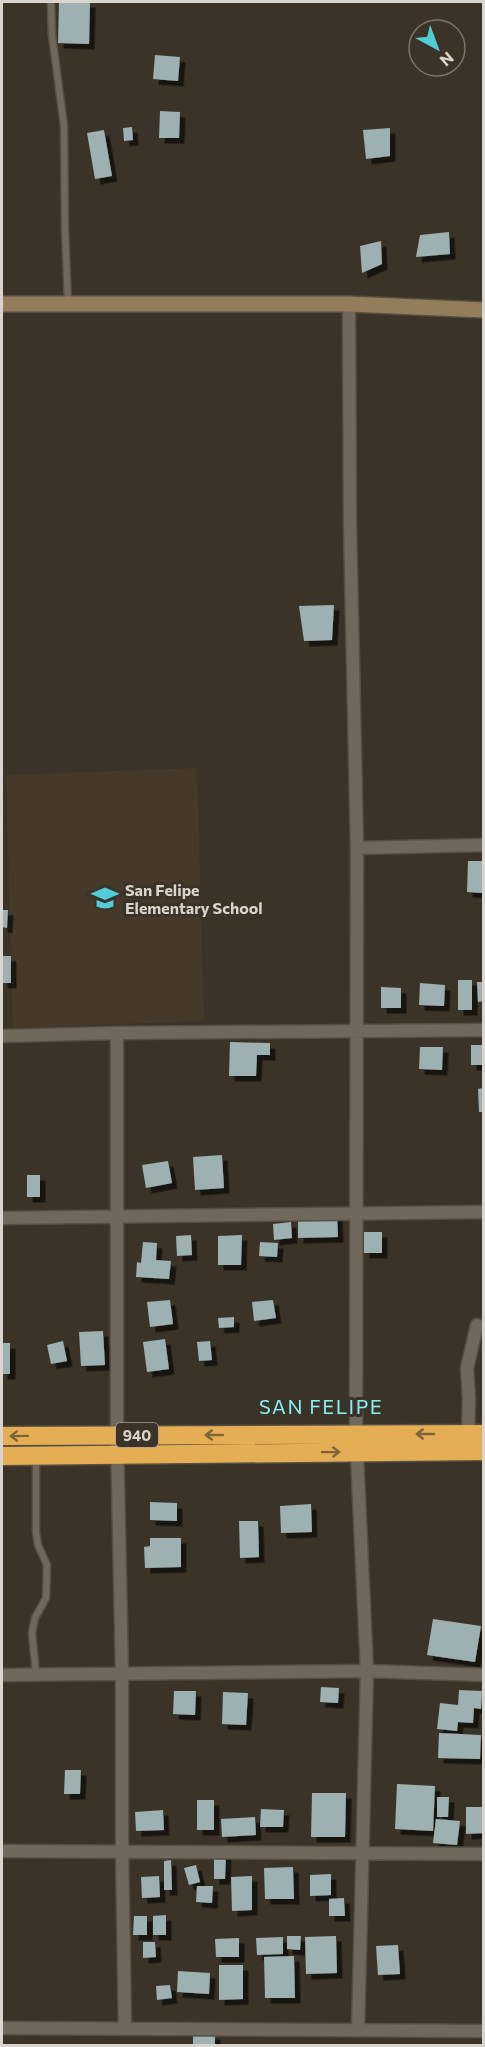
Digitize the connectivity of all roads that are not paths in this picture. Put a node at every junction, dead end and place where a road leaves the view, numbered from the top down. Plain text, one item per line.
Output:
1 (51, 2) edge
2 (2, 304) edge
3 (68, 304) junction
4 (349, 304) junction
5 (483, 310) edge
6 (483, 845) edge
7 (357, 848) junction
8 (483, 1030) edge
9 (355, 1031) junction
10 (117, 1033) junction
11 (2, 1036) edge
12 (357, 1212) junction
13 (483, 1212) edge
14 (117, 1216) junction
15 (2, 1218) edge
16 (477, 1325) dead end
17 (476, 1434) edge
18 (117, 1435) junction
19 (2, 1436) edge
20 (356, 1443) junction
21 (483, 1451) edge
22 (117, 1454) junction
23 (2, 1455) edge
24 (36, 1455) junction
25 (367, 1671) junction
26 (2, 1675) edge
27 (36, 1675) junction
28 (122, 1675) junction
29 (483, 1675) edge
30 (122, 1850) junction
31 (2, 1851) edge
32 (364, 1851) junction
33 (483, 1854) edge
34 (2, 2028) edge
35 (125, 2029) junction
36 (358, 2030) junction
37 (483, 2031) edge

1 - 3 lane
2 - 3 street
3 - 4 street
4 - 5 street
4 - 7 street
6 - 7 street
7 - 9 street
8 - 9 street
9 - 10 street
9 - 12 street
10 - 11 street
10 - 14 street
12 - 13 street
12 - 14 street
12 - 20 street
14 - 15 street
14 - 18 street
16 - 17 street
17 -> 20 highway, 940
18 -> 19 highway, 940
20 -> 18 highway, 940
18 - 22 street
20 - 21 highway, 940
22 -> 20 highway, 940
20 - 25 street
22 - 24 highway, 940
22 - 28 street
23 - 24 highway, 940
24 - 27 lane
25 - 28 street
25 - 29 street
25 - 32 street
26 - 27 street
27 - 28 street
28 - 30 street
30 - 31 street
30 - 32 street
30 - 35 street
32 - 33 street
32 - 36 street
34 - 35 street
35 - 36 street
36 - 37 street

